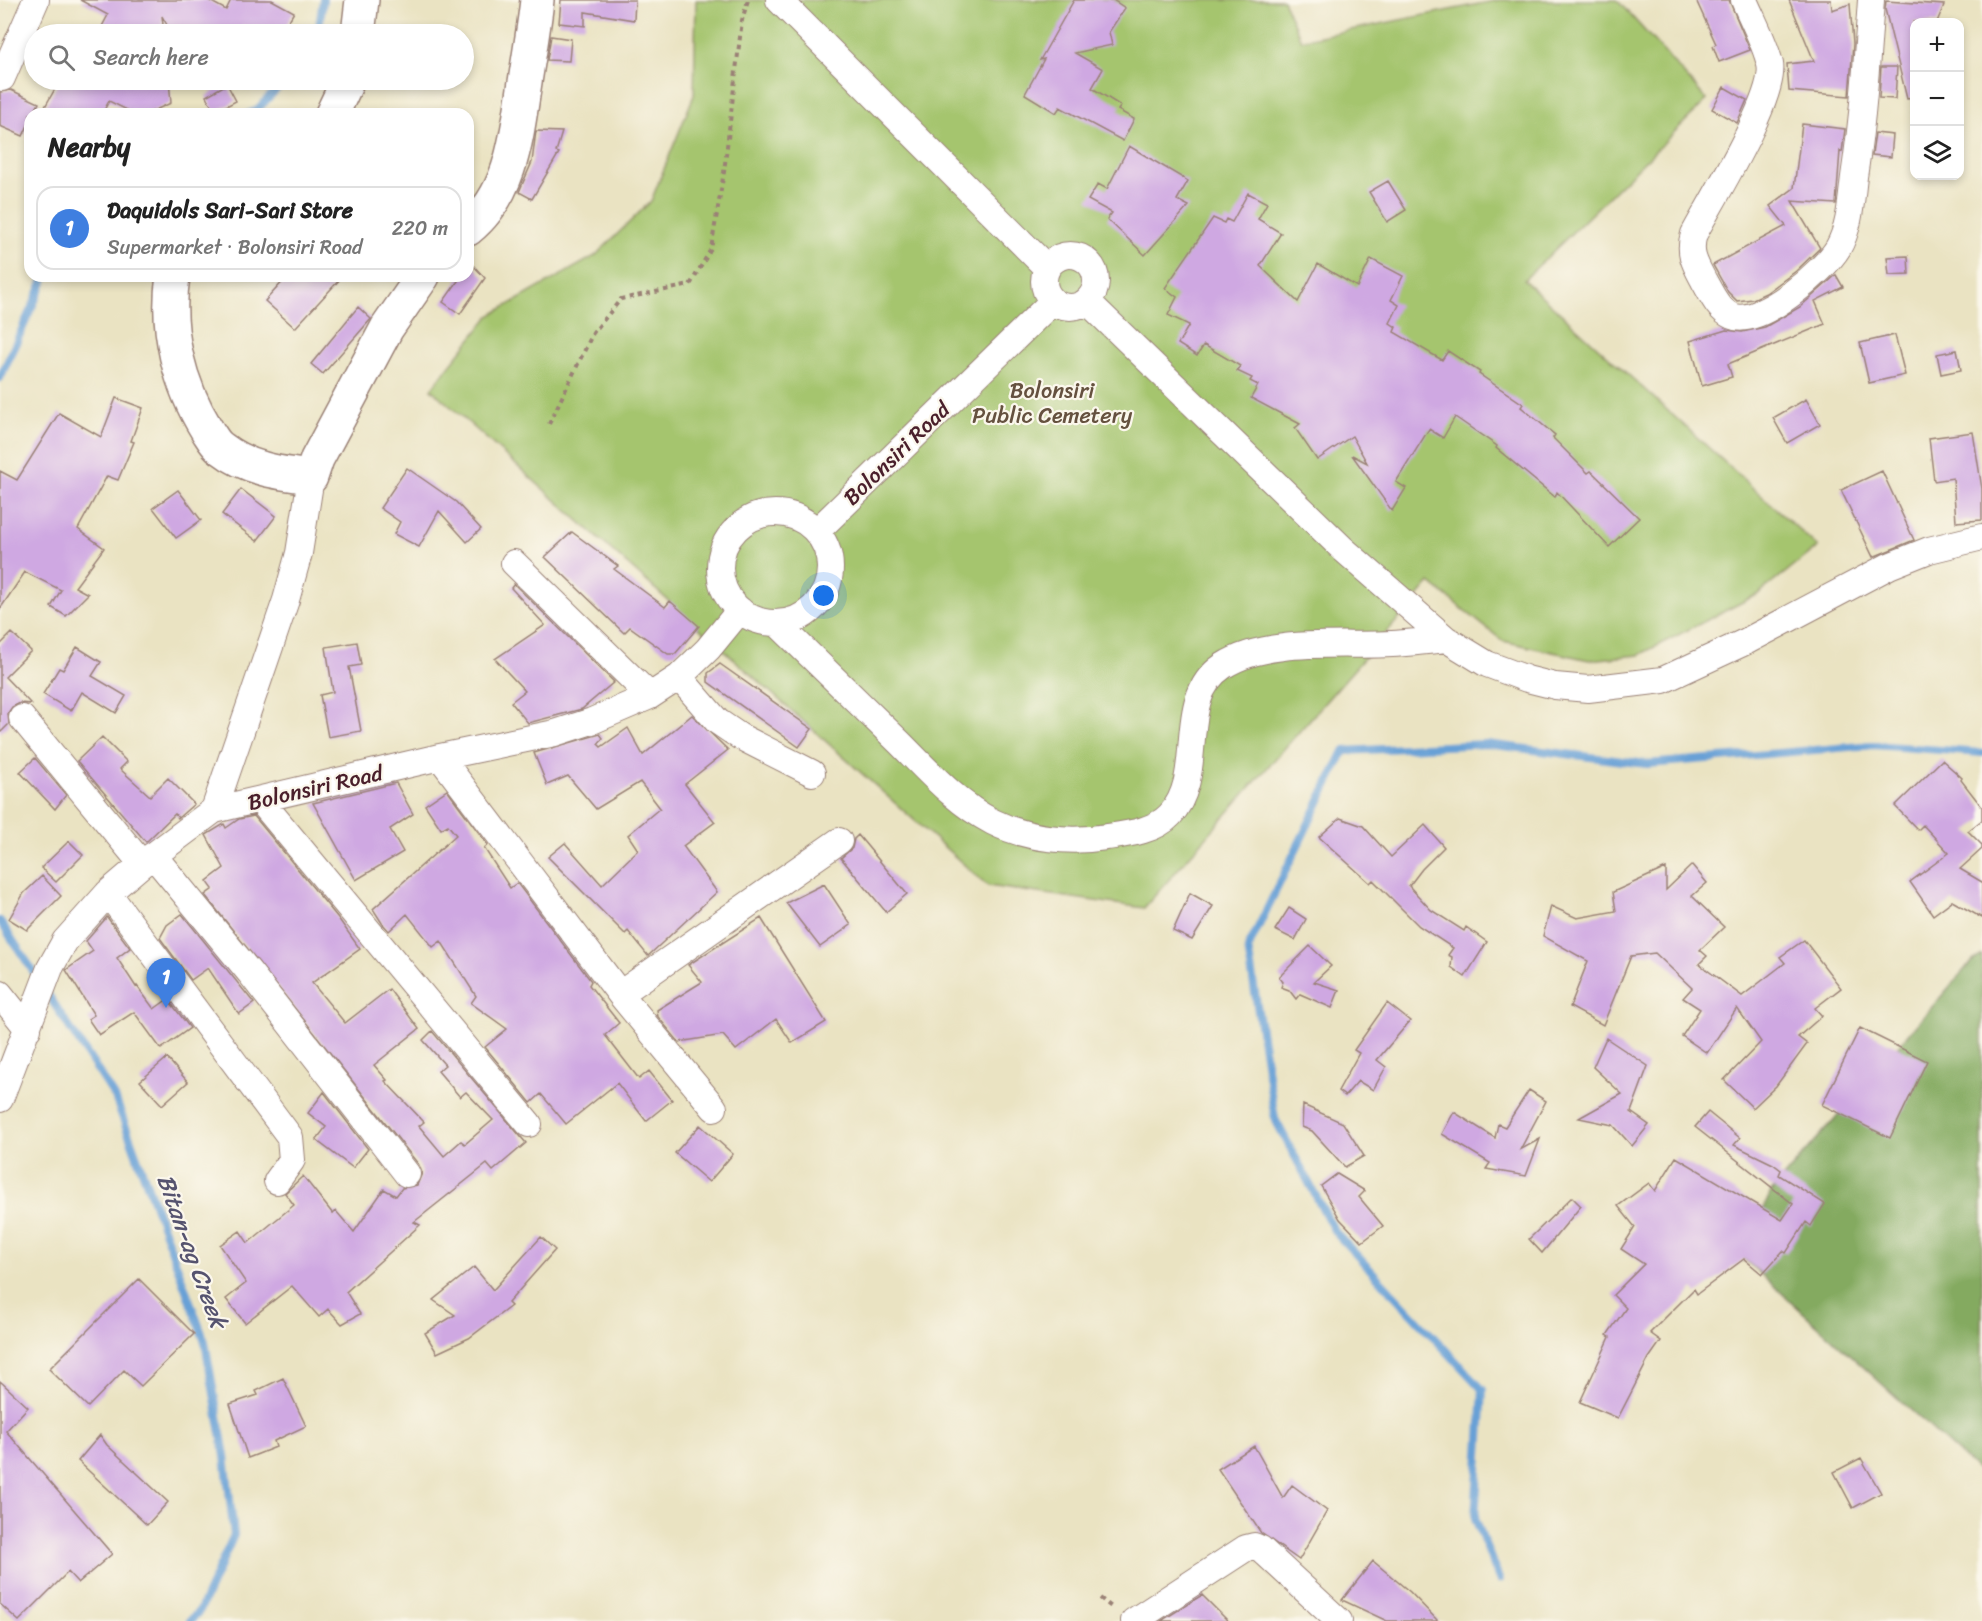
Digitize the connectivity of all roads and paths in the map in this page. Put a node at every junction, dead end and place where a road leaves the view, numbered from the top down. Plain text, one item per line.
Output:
1 (36, 0) edge
2 (362, 0) edge
3 (537, 0) edge
4 (748, 0) edge
5 (779, 0) edge
6 (1744, 0) edge
7 (1871, 0) edge
8 (26, 24) edge
9 (359, 24) edge
10 (24, 28) edge
11 (2, 78) dead end
12 (343, 90) edge
13 (335, 108) edge
14 (474, 224) edge
15 (1047, 268) junction
16 (173, 282) edge
17 (419, 282) edge
18 (1053, 301) junction
19 (1087, 301) junction
20 (549, 424) dead end
21 (311, 477) junction
22 (817, 531) junction
23 (1982, 537) edge
24 (514, 563) dead end
25 (740, 610) junction
26 (777, 623) junction
27 (1446, 639) junction
28 (679, 677) junction
29 (650, 696) junction
30 (22, 718) dead end
31 (440, 757) junction
32 (812, 773) dead end
33 (260, 800) junction
34 (214, 810) junction
35 (839, 841) dead end
36 (147, 859) junction
37 (108, 893) junction
38 (0, 994) edge
39 (620, 994) junction
40 (31, 1021) junction
41 (0, 1099) edge
42 (714, 1108) dead end
43 (529, 1124) dead end
44 (407, 1174) dead end
45 (277, 1181) dead end
46 (1134, 1621) edge
47 (1339, 1621) edge

1 - 8 street
2 - 9 main road
3 - 14 main road
4 - 20 path
5 - 15 street
6 - 7 street
10 - 11 street
12 - 13 main road
15 - 18 street
15 - 19 street
16 - 21 main road
17 - 21 main road
18 - 19 street
18 - 22 street, Bolonsiri Road
19 - 27 street
21 - 34 street
22 - 25 street
22 - 26 street
23 - 27 street
24 - 29 street
25 - 26 street
25 - 28 street, Bolonsiri Road
26 - 27 street
28 - 29 street, Bolonsiri Road
28 - 32 street
29 - 31 street, Bolonsiri Road
30 - 36 street
31 - 33 street, Bolonsiri Road
31 - 39 street
33 - 34 street, Bolonsiri Road
33 - 43 street
34 - 36 street, Bolonsiri Road
35 - 39 street
36 - 37 street, Bolonsiri Road
36 - 44 street
37 - 40 street, Bolonsiri Road
37 - 45 street
38 - 40 street
39 - 42 street
40 - 41 street, Bolonsiri Road
46 - 47 street

